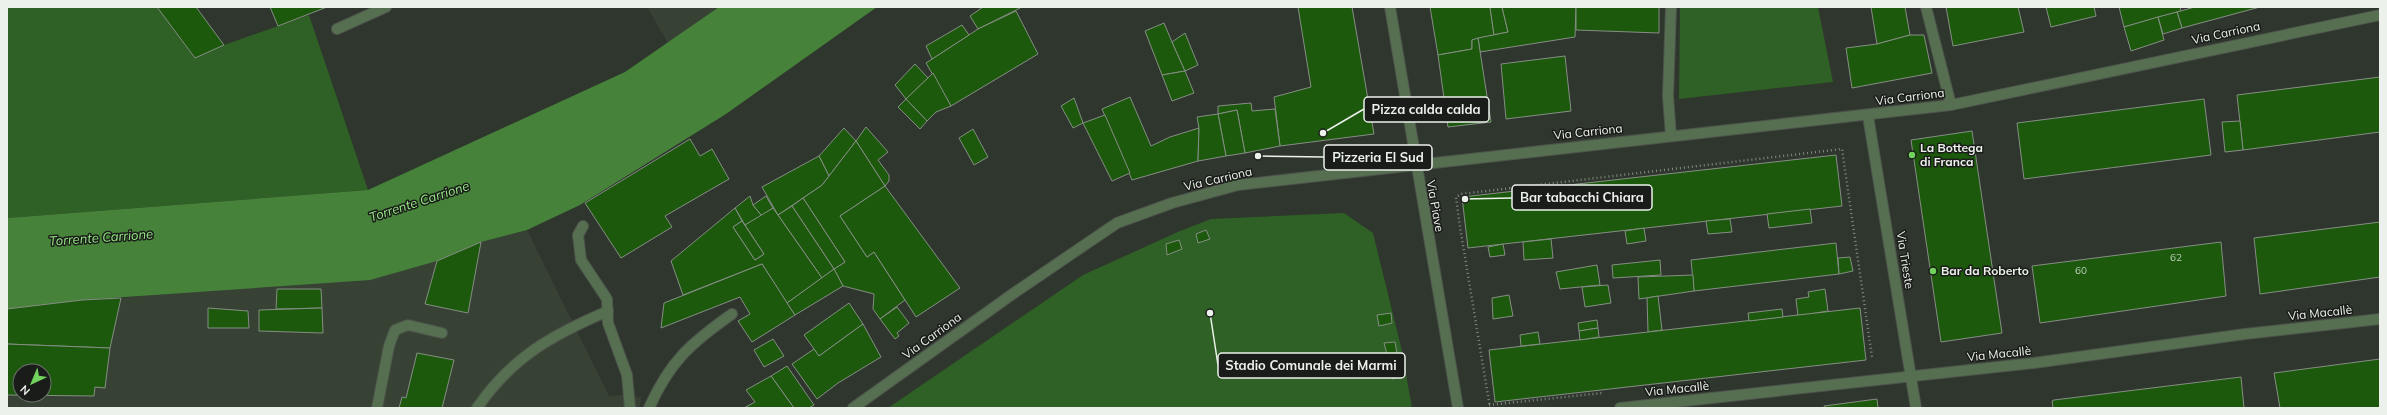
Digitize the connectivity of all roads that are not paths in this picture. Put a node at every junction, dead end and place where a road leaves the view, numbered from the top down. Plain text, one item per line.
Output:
1 (386, 7) edge
2 (1390, 7) edge
3 (1671, 7) edge
4 (1926, 7) edge
5 (2380, 15) edge
6 (337, 29) dead end
7 (1951, 105) junction
8 (1868, 116) junction
9 (1671, 136) junction
10 (1415, 165) junction
11 (583, 226) dead end
12 (608, 311) junction
13 (732, 314) dead end
14 (2380, 319) edge
15 (442, 333) dead end
16 (1911, 377) junction
17 (376, 408) edge
18 (476, 408) edge
19 (630, 408) edge
20 (649, 408) edge
21 (853, 408) edge
22 (1458, 408) edge
23 (1620, 408) edge
24 (1916, 408) edge

1 - 6 street
2 - 10 street, Via Piave
3 - 9 street
4 - 7 street
5 - 7 street, Via Carriona
7 - 8 street, Via Carriona
8 - 9 street, Via Carriona
8 - 16 street, Via Trieste
9 - 10 street, Via Carriona
10 - 21 street, Via Carriona
10 - 22 street, Via Piave
11 - 12 street
12 - 18 street
12 - 19 street
13 - 20 street
14 - 16 street, Via Macallè
15 - 17 street
16 - 23 street, Via Macallè
16 - 24 street, Via Trieste

